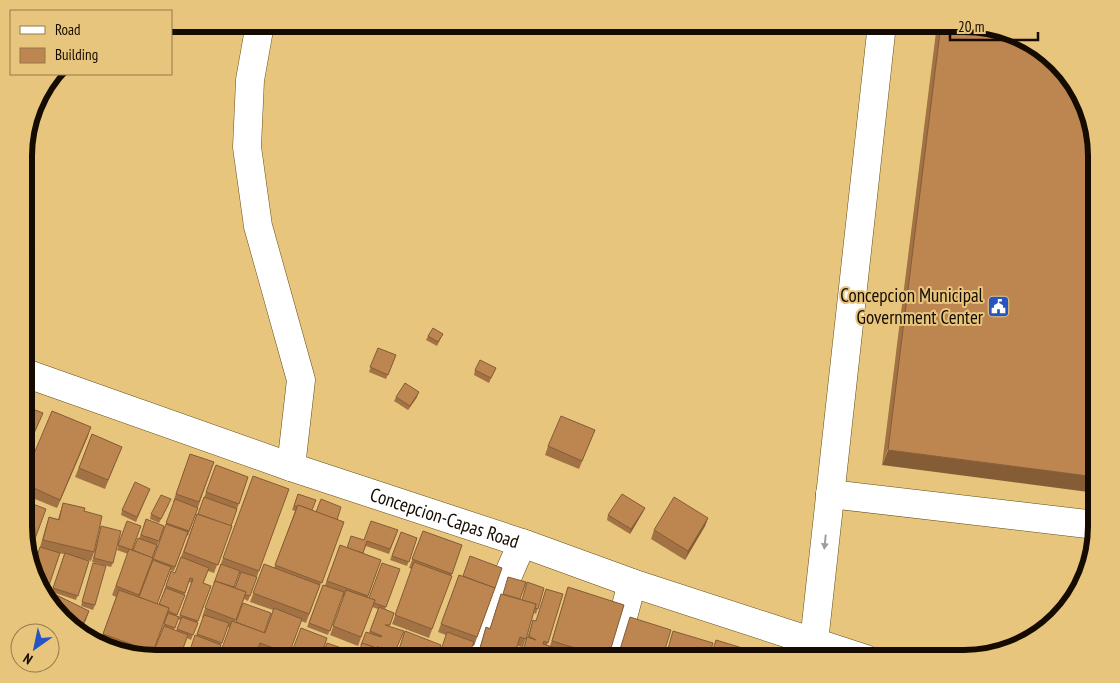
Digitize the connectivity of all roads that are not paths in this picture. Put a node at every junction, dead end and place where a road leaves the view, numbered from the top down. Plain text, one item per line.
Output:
1 (259, 32) edge
2 (881, 32) edge
3 (32, 375) edge
4 (291, 467) junction
5 (830, 494) junction
6 (1087, 525) edge
7 (522, 543) junction
8 (632, 584) junction
9 (814, 642) junction
10 (476, 650) edge
11 (614, 650) edge
12 (838, 650) edge

1 - 4 main road
2 - 5 main road
3 - 4 main road, Concepcion-Capas Road
4 - 7 main road, Concepcion-Capas Road
5 - 6 main road
5 -> 9 main road
7 - 8 main road, Concepcion-Capas Road
7 - 10 main road
8 - 9 main road, Concepcion-Capas Road
8 - 11 main road
9 - 12 main road, Concepcion-Capas Road

